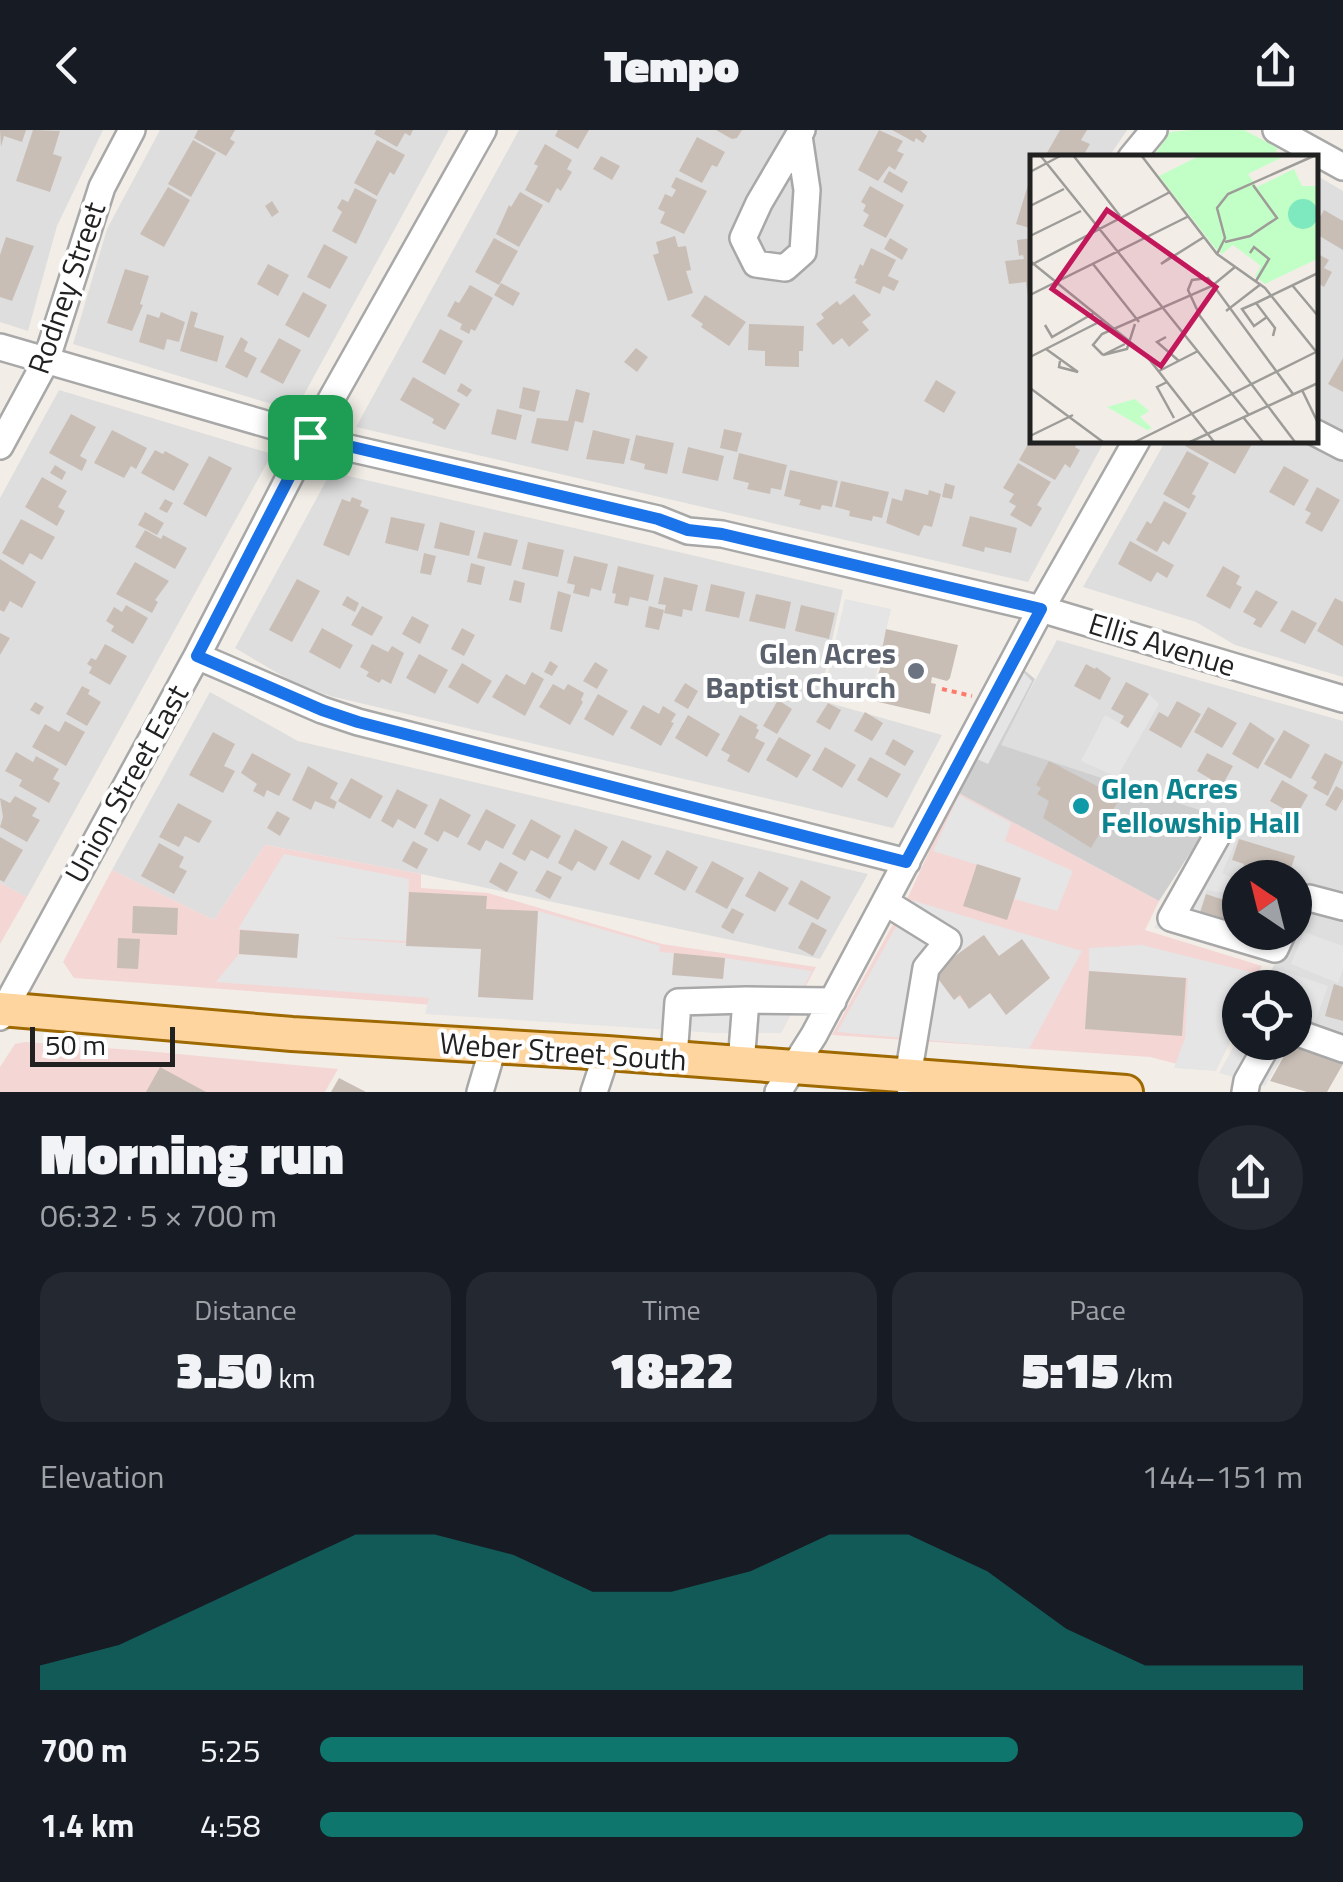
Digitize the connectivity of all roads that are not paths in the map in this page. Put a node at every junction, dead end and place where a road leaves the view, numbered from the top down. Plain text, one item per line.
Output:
1 (132, 130) edge
2 (483, 130) edge
3 (1154, 130) edge
4 (1276, 130) edge
5 (801, 133) edge
6 (1309, 146) edge
7 (1133, 155) edge
8 (1343, 167) edge
9 (0, 347) edge
10 (46, 361) junction
11 (1318, 434) edge
12 (310, 437) junction
13 (1136, 442) edge
14 (0, 446) edge
15 (1343, 448) edge
16 (1041, 609) junction
17 (197, 656) junction
18 (1343, 699) edge
19 (1217, 836) dead end
20 (906, 862) junction
21 (1312, 899) edge
22 (885, 902) junction
23 (1343, 907) edge
24 (1222, 933) edge
25 (746, 1000) junction
26 (833, 1001) junction
27 (1, 1011) edge
28 (1312, 1038) edge
29 (493, 1048) junction
30 (1343, 1049) edge
31 (607, 1053) junction
32 (674, 1058) junction
33 (1259, 1060) edge
34 (741, 1064) junction
35 (786, 1080) edge
36 (909, 1084) edge
37 (480, 1092) edge
38 (594, 1092) edge
39 (1126, 1092) edge
40 (1245, 1092) edge

1 - 10 street, Rodney Street
2 - 12 street, Union Street East
3 - 7 street
4 - 6 street
5 - 5 street
6 - 8 street
9 - 10 street, Ellis Avenue
10 - 12 street, Ellis Avenue
10 - 14 street, Rodney Street
11 - 15 street
12 - 16 street, Ellis Avenue
12 - 17 street, Union Street East
13 - 16 street
16 - 18 street, Ellis Avenue
16 - 20 street
17 - 20 street
17 - 27 street, Union Street East
19 - 24 street
20 - 22 street
21 - 23 street
22 - 26 street
22 - 36 street
25 - 26 street
25 - 32 street
25 - 34 street
26 - 35 street
27 - 29 main road, Weber Street South
28 - 30 street
29 - 31 main road, Weber Street South
29 - 37 street
31 - 32 main road, Weber Street South
31 - 38 street
32 - 34 main road, Weber Street South
33 - 40 street
34 - 35 main road, Weber Street South
35 - 36 main road, Weber Street South
36 - 39 main road, Weber Street South

